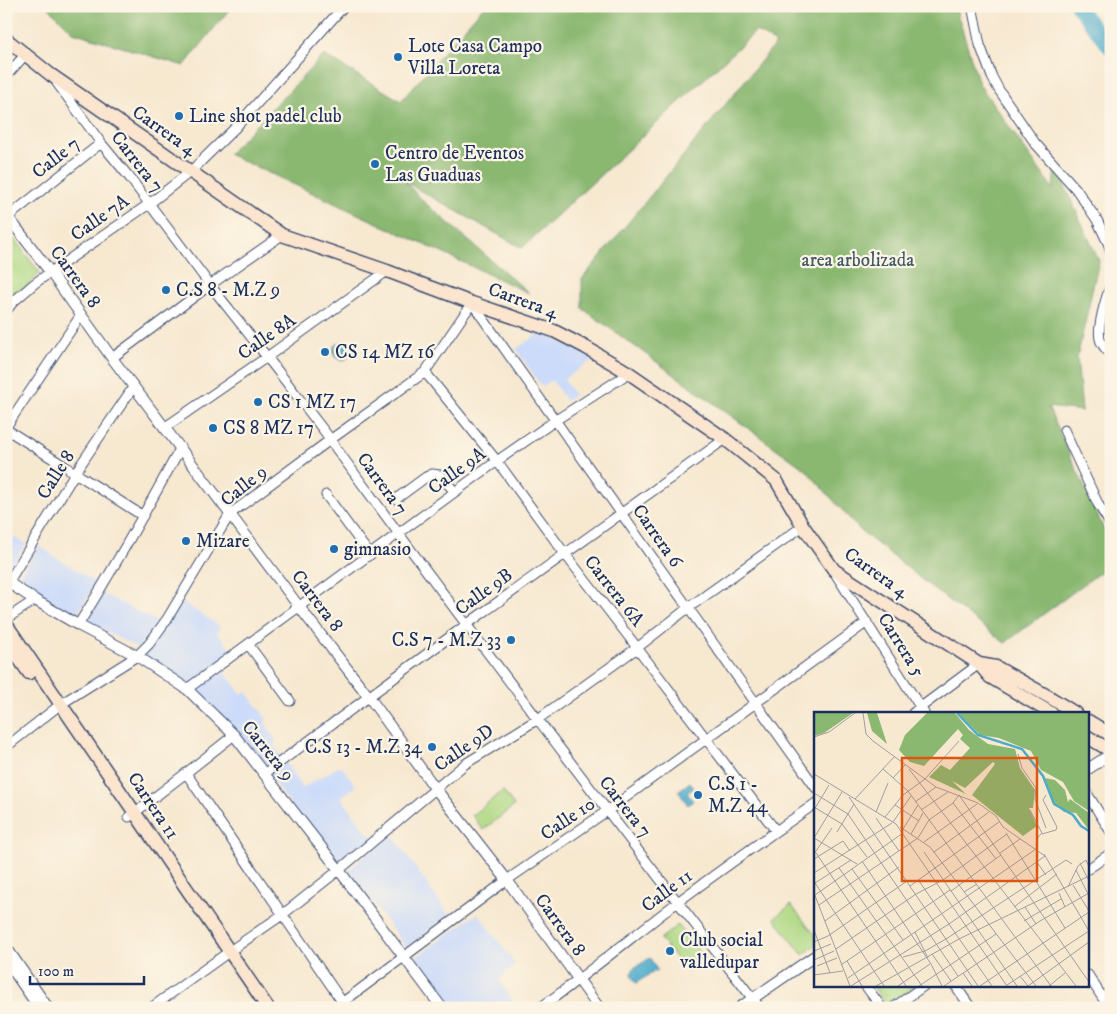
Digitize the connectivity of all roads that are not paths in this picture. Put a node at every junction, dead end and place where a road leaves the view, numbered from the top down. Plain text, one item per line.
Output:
1 (344, 6) edge
2 (972, 6) edge
3 (6, 40) edge
4 (26, 55) junction
5 (51, 75) junction
6 (6, 76) edge
7 (101, 143) junction
8 (190, 172) junction
9 (149, 204) junction
10 (7, 216) edge
11 (282, 236) junction
12 (1111, 254) edge
13 (387, 271) junction
14 (51, 273) junction
15 (210, 285) junction
16 (1111, 285) edge
17 (472, 302) junction
18 (6, 311) edge
19 (81, 315) junction
20 (1111, 355) edge
21 (268, 357) junction
22 (112, 358) junction
23 (425, 372) junction
24 (629, 373) junction
25 (134, 386) junction
26 (556, 420) junction
27 (6, 428) edge
28 (164, 428) junction
29 (1064, 430) dead end
30 (725, 439) junction
31 (330, 440) junction
32 (180, 449) junction
33 (497, 461) junction
34 (75, 473) junction
35 (456, 492) junction
36 (326, 496) dead end
37 (396, 499) dead end
38 (230, 514) junction
39 (622, 514) junction
40 (143, 516) junction
41 (1111, 525) edge
42 (803, 526) junction
43 (398, 534) junction
44 (565, 554) junction
45 (370, 556) junction
46 (834, 570) junction
47 (7, 582) edge
48 (35, 600) junction
49 (299, 607) junction
50 (688, 608) junction
51 (6, 619) edge
52 (867, 622) junction
53 (6, 624) edge
54 (78, 625) junction
55 (466, 625) junction
56 (6, 640) edge
57 (248, 644) junction
58 (637, 648) junction
59 (137, 656) junction
60 (978, 664) junction
61 (187, 689) junction
62 (369, 697) junction
63 (290, 701) dead end
64 (755, 703) junction
65 (58, 706) junction
66 (923, 710) edge
67 (1047, 711) edge
68 (1073, 712) edge
69 (538, 719) junction
70 (1090, 722) edge
71 (234, 735) junction
72 (1111, 736) edge
73 (1090, 738) edge
74 (706, 739) junction
75 (6, 747) edge
76 (1111, 752) edge
77 (1090, 768) edge
78 (186, 773) junction
79 (264, 774) junction
80 (814, 785) edge
81 (435, 788) junction
82 (1090, 798) edge
83 (814, 804) edge
84 (608, 811) junction
85 (132, 814) junction
86 (776, 831) junction
87 (1111, 832) edge
88 (1111, 853) edge
89 (1090, 868) edge
90 (339, 870) junction
91 (507, 880) junction
92 (678, 902) junction
93 (282, 915) junction
94 (6, 947) edge
95 (227, 953) junction
96 (814, 956) edge
97 (404, 957) junction
98 (6, 960) edge
99 (1090, 978) edge
100 (578, 980) junction
101 (866, 986) edge
102 (924, 986) edge
103 (956, 986) edge
104 (752, 998) junction
105 (342, 1006) edge
106 (39, 1008) edge
107 (48, 1008) edge
108 (151, 1008) edge
109 (258, 1008) edge
110 (268, 1008) edge
111 (442, 1008) edge
112 (540, 1008) edge
113 (599, 1008) edge
114 (739, 1008) edge
115 (760, 1008) edge
116 (882, 1008) edge
117 (893, 1008) edge
118 (971, 1008) edge
119 (1109, 1008) edge

1 - 8 street, Calle 7A
2 - 12 street
3 - 4 main road, Carrera 4
4 - 5 main road, Carrera 4
4 - 6 street
5 - 7 street, Carrera 7
5 - 8 main road, Carrera 4
7 - 9 street, Carrera 7
7 - 10 street, Calle 7
8 - 9 street, Calle 7A
8 - 11 main road, Carrera 4
9 - 14 street, Calle 7A
9 - 15 street, Carrera 7
10 - 14 street, Carrera 8
11 - 13 main road, Carrera 4
11 - 15 street
13 - 17 main road, Carrera 4
13 - 21 street, Calle 8A
14 - 18 street, Calle 7A
14 - 19 street, Carrera 8
15 - 21 street, Carrera 7
15 - 22 street
16 - 20 street
17 - 23 street, Calle 9
17 - 24 main road, Carrera 4
17 - 26 street, Carrera 6
19 - 22 street, Carrera 8
19 - 27 street
21 - 28 street, Calle 8A
21 - 31 street, Carrera 7
22 - 25 street, Carrera 8
23 - 31 street, Calle 9
23 - 33 street, Carrera 6A
24 - 26 street, Calle 9A
24 - 30 main road, Carrera 4
25 - 28 street, Carrera 8
25 - 34 street, Calle 8
26 - 33 street, Calle 9A
26 - 39 street, Carrera 6
27 - 34 street
28 - 32 street, Carrera 8
29 - 41 street
30 - 39 street, Calle 9B
30 - 42 main road, Carrera 4
31 - 38 street, Calle 9
31 - 43 street, Carrera 7
32 - 38 street, Carrera 8
32 - 40 street
33 - 35 street, Calle 9A
33 - 44 street, Carrera 6A
34 - 40 street
34 - 47 street, Calle 8
35 - 37 street
35 - 43 street, Calle 9A
36 - 45 street
38 - 49 street, Carrera 8
38 - 59 street, Calle 9
39 - 44 street, Calle 9B
39 - 50 street, Carrera 6
40 - 54 street
42 - 46 main road, Carrera 4
42 - 50 street, Calle 9D
43 - 45 street, Calle 9A
43 - 55 street, Carrera 7
44 - 55 street, Calle 9B
44 - 58 street, Carrera 6A
45 - 49 street, Calle 9A
46 - 52 street, Carrera 5
46 - 60 main road, Carrera 4
47 - 48 street, Carrera 9
48 - 51 street
48 - 54 street, Carrera 9
49 - 57 street, Calle 9A
49 - 62 street, Carrera 8
50 - 58 street, Calle 9D
50 - 64 street, Carrera 6
52 - 64 street, Calle 10
52 - 66 street, Carrera 5
53 - 65 main road, Carrera 11
54 - 59 street, Carrera 9
55 - 62 street, Calle 9B
55 - 69 street, Carrera 7
56 - 65 main road, Carrera 11
57 - 61 street, Calle 9A
57 - 63 street
58 - 69 street, Calle 9D
58 - 74 street, Carrera 6A
59 - 61 street, Carrera 9
59 - 65 street, Calle 9
60 - 66 street
60 - 67 main road, Carrera 4
60 - 68 main road, Carrera 4
61 - 71 street, Carrera 9
62 - 79 street, Calle 9B
62 - 81 street, Carrera 8
64 - 74 street, Calle 10
64 - 80 street, Carrera 6
65 - 75 street, Calle 9
65 - 85 main road, Carrera 11
69 - 81 street, Calle 9D
69 - 84 street, Carrera 7
70 - 72 main road
71 - 78 street
71 - 79 street, Carrera 9
73 - 76 main road
74 - 84 street, Calle 10
74 - 86 street, Carrera 6A
76 - 77 street
78 - 85 street
78 - 93 street
79 - 90 street, Carrera 9
81 - 90 street, Calle 9D
81 - 91 street, Carrera 8
82 - 87 street
83 - 86 street, Calle 11
84 - 91 street, Calle 10
84 - 92 street, Carrera 7
85 - 95 main road, Carrera 11
86 - 92 street, Calle 11
88 - 89 street
90 - 93 street, Calle 9D
90 - 97 street, Carrera 9
91 - 97 street, Calle 10
91 - 100 street, Carrera 8
92 - 100 street, Calle 11
92 - 104 street, Carrera 7
93 - 95 street, Calle 9D
93 - 105 street
94 - 107 street
95 - 108 street, Calle 9D
95 - 109 main road, Carrera 11
95 - 110 main road, Carrera 11
96 - 104 street
97 - 105 street, Calle 10
97 - 111 street, Carrera 9
98 - 106 street
99 - 119 street
100 - 112 street, Calle 11
100 - 113 street, Carrera 8
101 - 116 street
102 - 117 street
103 - 118 street
104 - 114 street
104 - 115 street, Carrera 7

